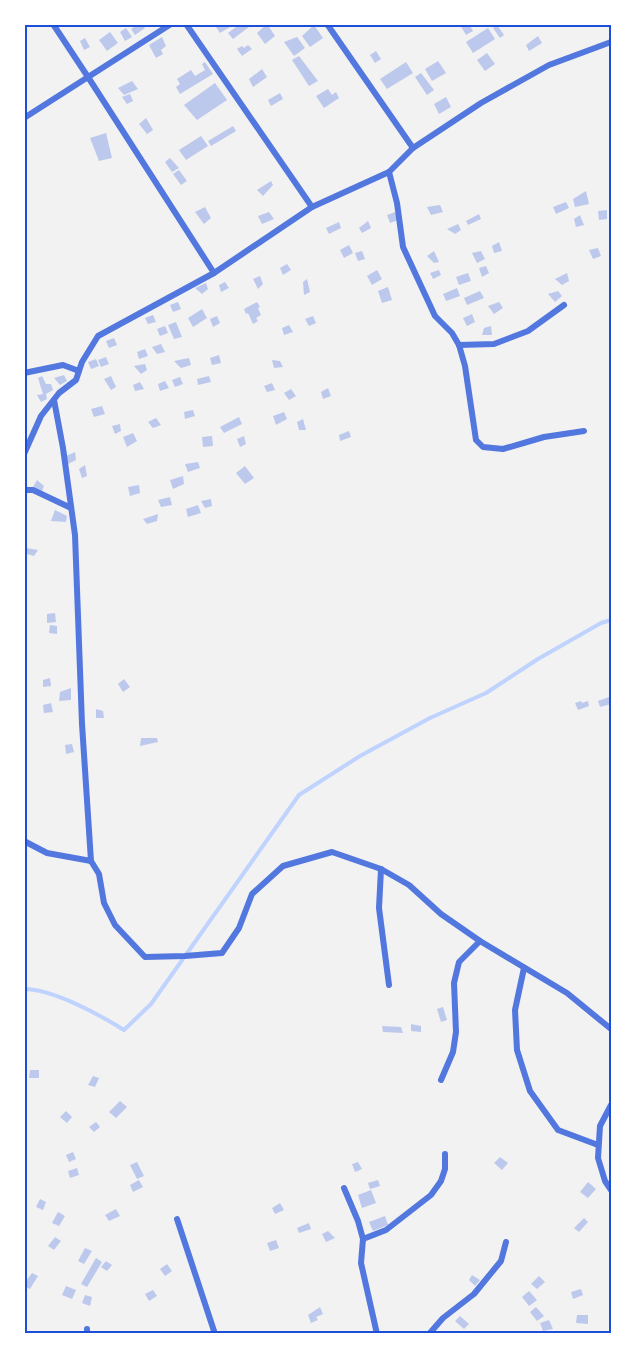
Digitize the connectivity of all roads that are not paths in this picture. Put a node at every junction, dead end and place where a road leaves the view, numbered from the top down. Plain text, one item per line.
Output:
1 (52, 24) edge
2 (171, 24) edge
3 (186, 24) edge
4 (327, 24) edge
5 (611, 42) edge
6 (88, 77) junction
7 (24, 118) edge
8 (413, 148) junction
9 (389, 172) junction
10 (312, 207) junction
11 (214, 273) junction
12 (564, 305) dead end
13 (459, 345) junction
14 (79, 371) junction
15 (24, 374) edge
16 (54, 400) junction
17 (584, 431) dead end
18 (24, 454) edge
19 (24, 490) edge
20 (72, 508) junction
21 (24, 841) edge
22 (91, 861) junction
23 (381, 869) junction
24 (480, 941) junction
25 (524, 968) junction
26 (389, 985) dead end
27 (611, 1029) edge
28 (441, 1080) dead end
29 (611, 1105) edge
30 (598, 1145) junction
31 (446, 1154) dead end
32 (344, 1188) dead end
33 (611, 1190) edge
34 (177, 1219) dead end
35 (363, 1239) junction
36 (506, 1242) dead end
37 (215, 1334) edge
38 (377, 1334) edge
39 (429, 1334) edge

1 - 6 street
2 - 6 street
3 - 10 street
4 - 8 street
5 - 8 street
6 - 7 street
6 - 11 street
8 - 9 street
9 - 10 street
9 - 13 street
10 - 11 street
11 - 14 street
12 - 13 street
13 - 17 street
14 - 15 street
14 - 16 street
16 - 18 street
16 - 20 street
19 - 20 street
20 - 22 street
21 - 22 street
22 - 23 street
23 - 24 street
23 - 26 street
24 - 25 street
24 - 28 street
25 - 27 street
25 - 30 street
29 - 30 street
30 - 33 street
31 - 35 street
32 - 35 street
34 - 37 street
35 - 38 street
36 - 39 street

